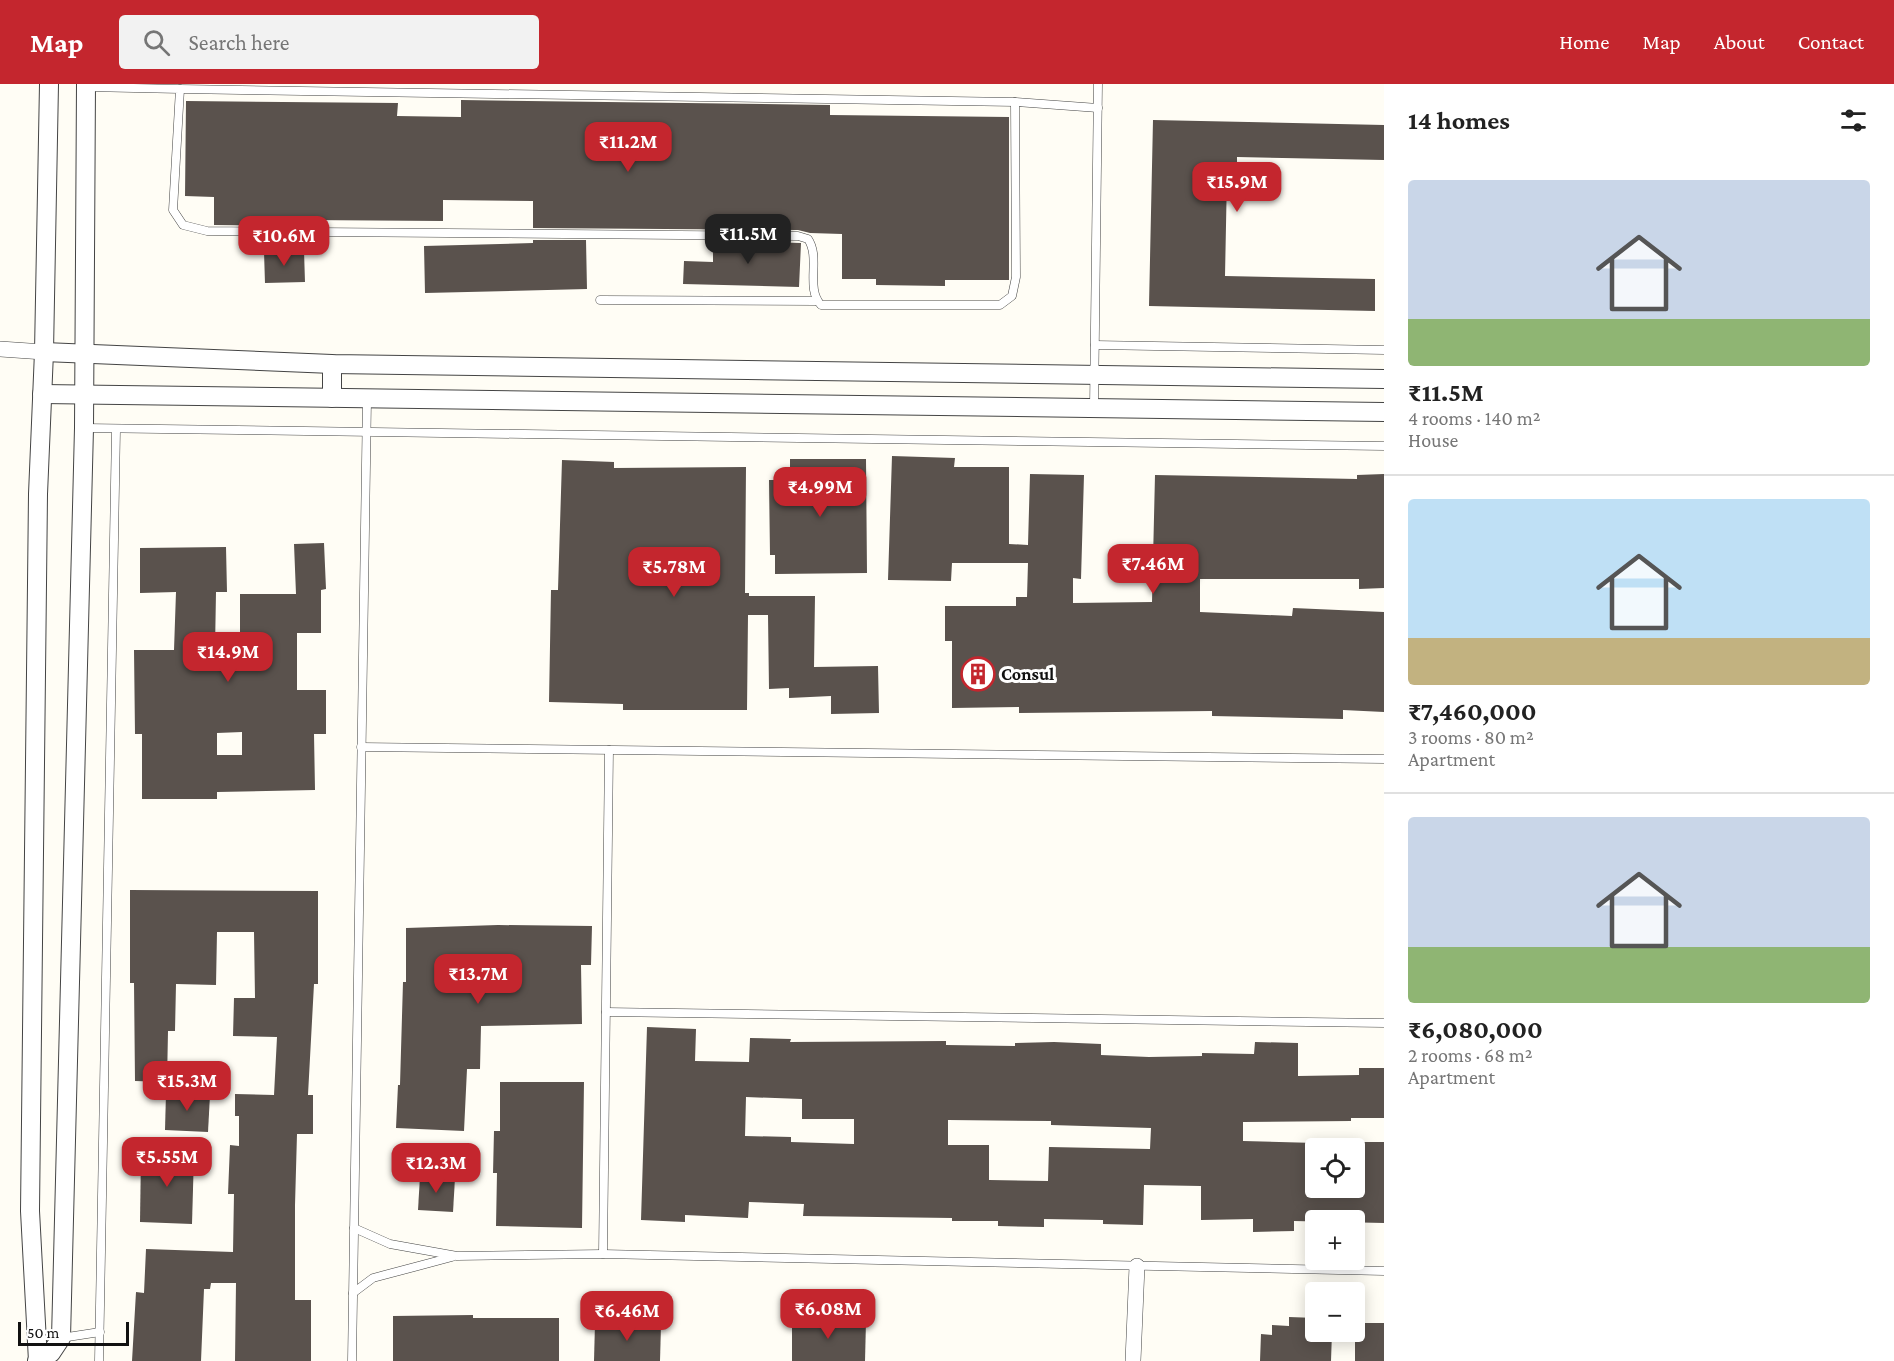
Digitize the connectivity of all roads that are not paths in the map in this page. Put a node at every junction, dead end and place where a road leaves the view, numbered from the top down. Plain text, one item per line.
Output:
1 (49, 84) edge
2 (1098, 84) edge
3 (86, 85) edge
4 (180, 89) junction
5 (1015, 102) junction
6 (1098, 108) junction
7 (600, 300) dead end
8 (817, 301) junction
9 (1095, 345) junction
10 (0, 349) edge
11 (44, 351) junction
12 (1384, 351) edge
13 (84, 353) junction
14 (332, 364) junction
15 (1095, 374) junction
16 (1384, 379) edge
17 (42, 394) junction
18 (83, 394) junction
19 (332, 398) junction
20 (367, 398) junction
21 (1094, 408) junction
22 (1384, 412) edge
23 (84, 428) junction
24 (116, 430) junction
25 (366, 434) junction
26 (1384, 446) edge
27 (361, 747) junction
28 (609, 750) junction
29 (1384, 759) edge
30 (606, 1012) junction
31 (1384, 1023) edge
32 (354, 1228) junction
33 (603, 1254) junction
34 (457, 1256) junction
35 (1137, 1266) junction
36 (1384, 1271) edge
37 (353, 1293) junction
38 (99, 1332) junction
39 (61, 1338) junction
40 (38, 1361) edge
41 (99, 1361) edge
42 (352, 1361) edge
43 (1133, 1361) edge

1 - 11 street
2 - 6 lane
3 - 4 lane
3 - 13 street
4 - 5 lane
4 - 8 lane
5 - 6 lane
5 - 8 lane
6 - 9 lane
7 - 8 lane
9 - 12 lane
9 - 15 lane
10 - 11 street
11 - 13 street
11 - 17 street
13 - 14 street
13 - 18 street
14 - 15 street
14 - 19 street
15 - 16 street
15 - 21 lane
17 - 18 street
17 - 40 street
18 - 19 street
18 - 23 street
19 - 20 street
20 - 21 street
20 - 25 lane
21 - 22 street
23 - 24 lane
23 - 39 street
24 - 25 lane
24 - 38 lane
25 - 26 lane
25 - 27 lane
27 - 28 lane
27 - 32 lane
28 - 29 lane
28 - 30 lane
30 - 31 lane
30 - 33 lane
32 - 34 lane
32 - 37 lane
33 - 34 lane
33 - 35 lane
34 - 37 lane
35 - 36 lane
35 - 43 street
37 - 42 lane
38 - 39 lane
38 - 41 lane
39 - 40 street

